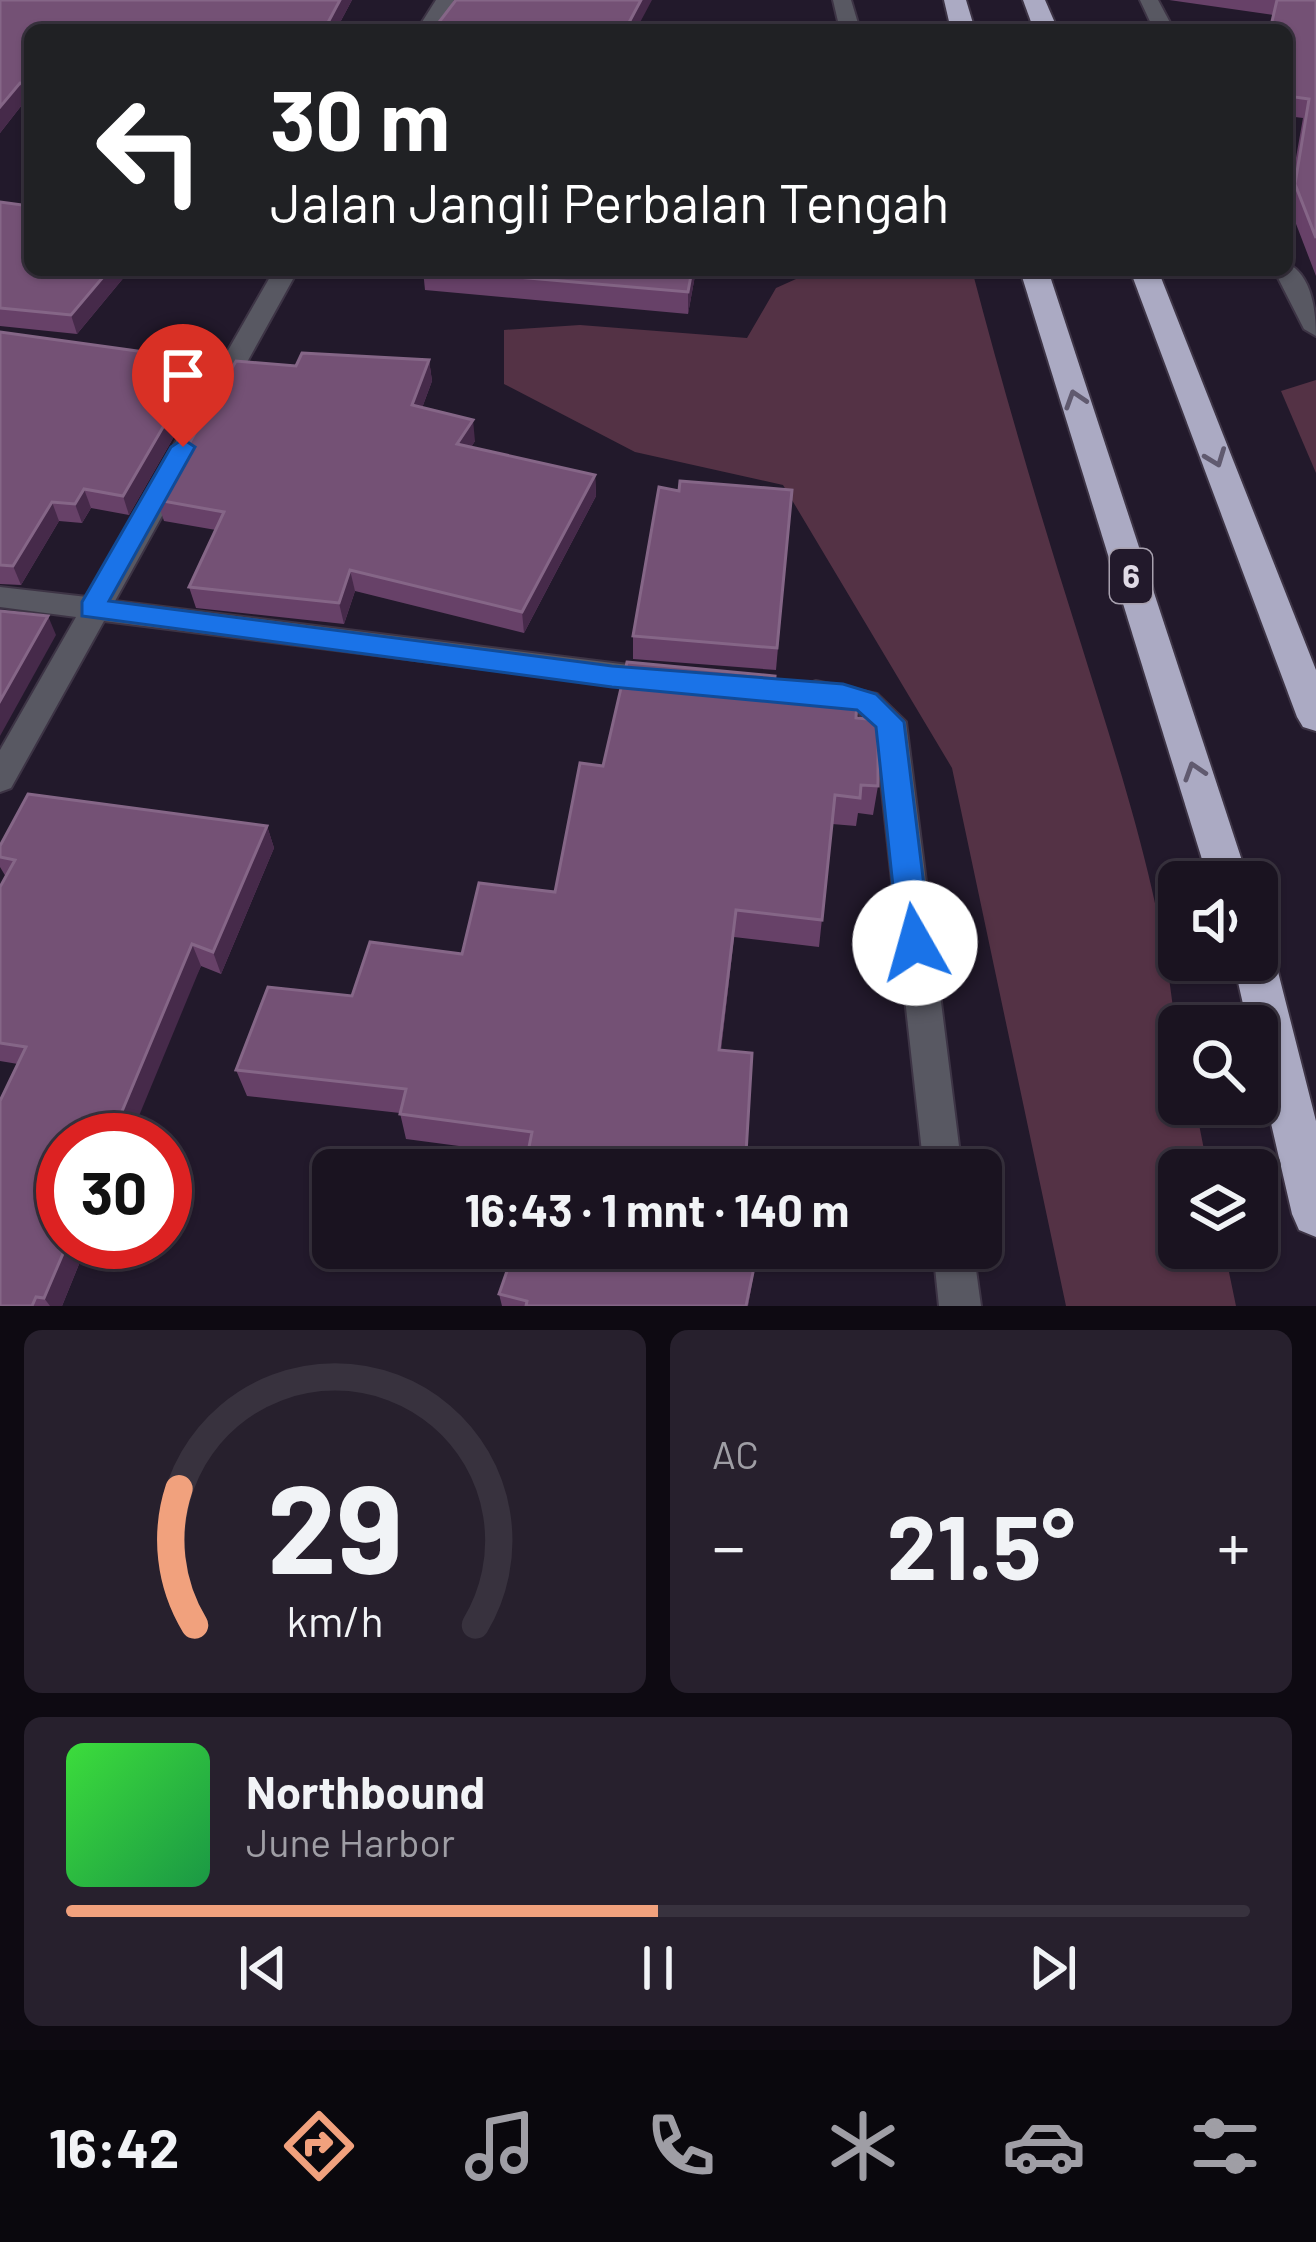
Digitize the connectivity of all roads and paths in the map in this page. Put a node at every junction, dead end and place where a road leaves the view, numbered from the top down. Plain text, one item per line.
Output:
1 (282, 276) edge
2 (1036, 276) edge
3 (1146, 276) edge
4 (1289, 276) edge
5 (1316, 329) edge
6 (0, 597) edge
7 (91, 609) junction
8 (682, 682) edge
9 (774, 689) edge
10 (1316, 717) edge
11 (0, 778) edge
12 (1222, 861) edge
13 (1259, 981) edge
14 (941, 1149) edge
15 (1316, 1214) edge
16 (956, 1269) edge
17 (960, 1306) edge

1 - 7 street
12 -> 2 highway, 6
3 -> 10 highway
4 - 5 street
6 - 7 street
7 - 8 street
7 - 11 street
9 - 14 street
13 - 15 highway
16 - 17 street

